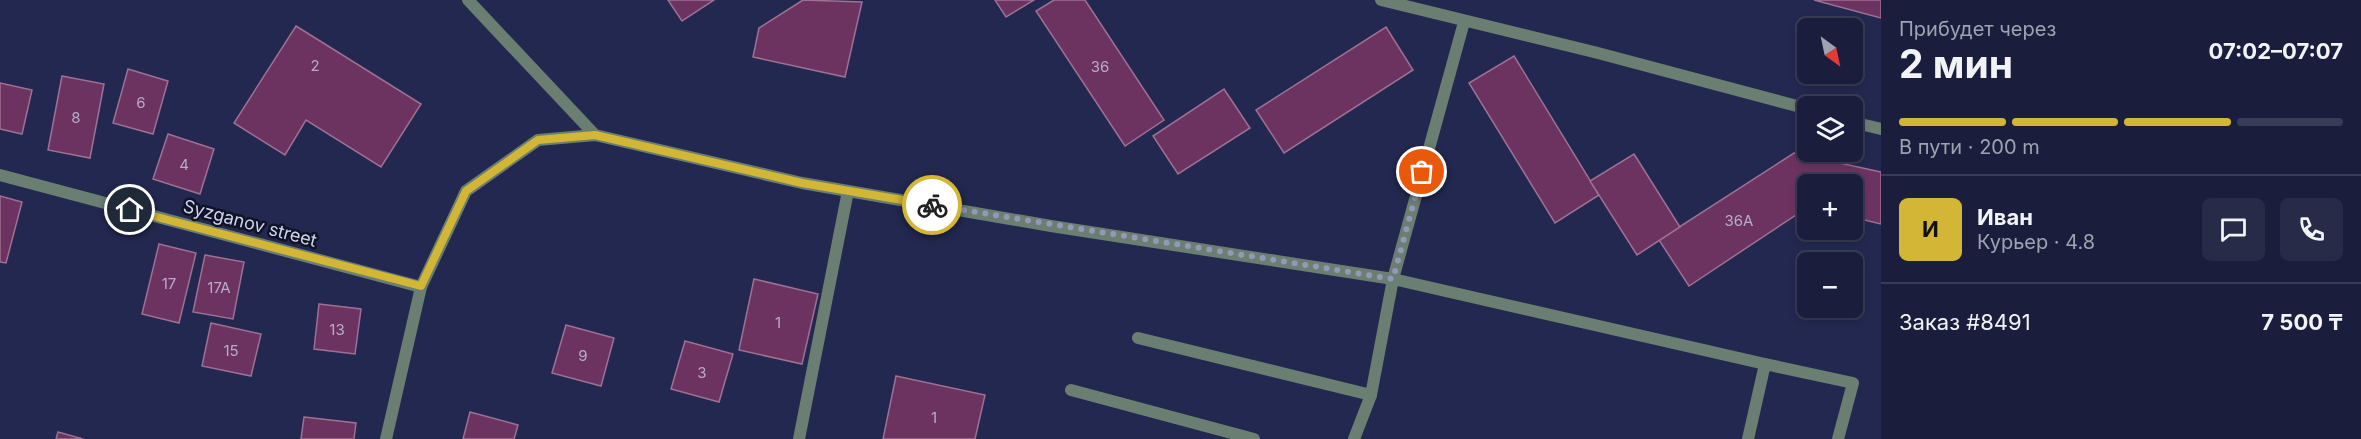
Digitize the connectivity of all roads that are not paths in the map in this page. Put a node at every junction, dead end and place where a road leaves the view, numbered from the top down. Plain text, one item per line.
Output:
1 (468, 0) edge
2 (1381, 0) edge
3 (1464, 22) junction
4 (1797, 107) edge
5 (1863, 125) edge
6 (1881, 129) edge
7 (595, 135) junction
8 (0, 176) edge
9 (848, 191) junction
10 (1393, 279) junction
11 (421, 286) junction
12 (1138, 338) dead end
13 (1765, 364) junction
14 (1071, 390) dead end
15 (1371, 395) junction
16 (387, 439) edge
17 (799, 439) edge
18 (1254, 439) edge
19 (1354, 439) edge
20 (1748, 439) edge
21 (1838, 439) edge

1 - 7 street
2 - 3 street
3 - 4 street
3 - 10 street
5 - 6 street
7 - 9 street
7 - 11 street
8 - 11 street, Syzganov street
9 - 10 street
9 - 17 street
10 - 13 street
10 - 15 street
11 - 16 street
12 - 15 street
13 - 20 street
13 - 21 street
14 - 18 street
15 - 19 street

